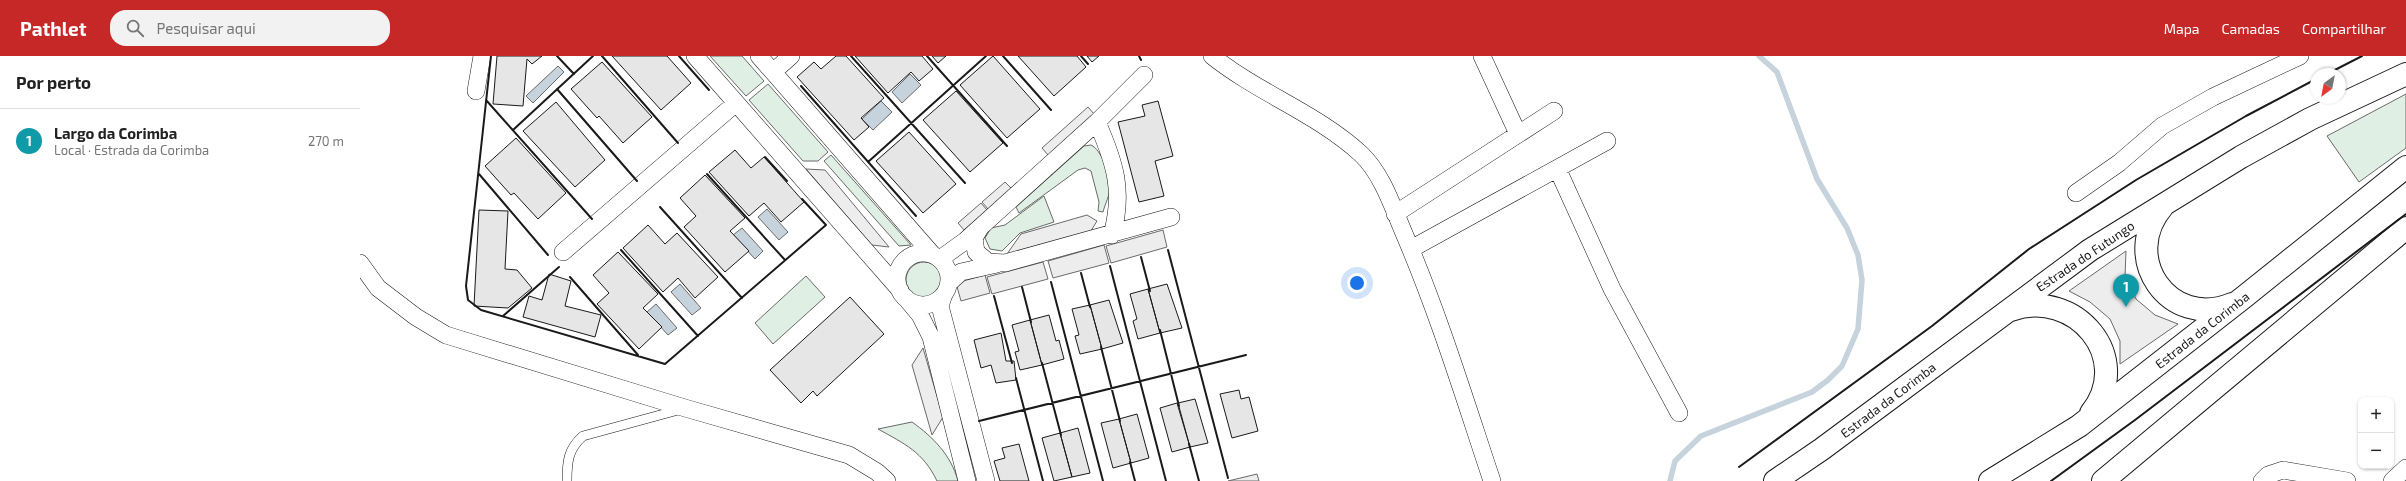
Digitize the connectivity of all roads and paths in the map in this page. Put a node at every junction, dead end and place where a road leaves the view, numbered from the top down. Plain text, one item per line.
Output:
1 (482, 56) edge
2 (695, 56) edge
3 (759, 56) edge
4 (791, 56) edge
5 (1212, 56) edge
6 (1482, 56) edge
7 (2300, 56) edge
8 (773, 72) junction
9 (2406, 74) edge
10 (1144, 75) dead end
11 (476, 92) dead end
12 (736, 103) junction
13 (1554, 111) dead end
14 (1097, 122) junction
15 (1518, 134) junction
16 (1607, 141) dead end
17 (2406, 167) edge
18 (1558, 170) junction
19 (2076, 193) dead end
20 (2172, 198) junction
21 (1395, 214) junction
22 (1171, 217) dead end
23 (980, 226) junction
24 (2406, 228) edge
25 (1112, 234) junction
26 (1411, 249) junction
27 (563, 252) dead end
28 (936, 256) junction
29 (360, 263) edge
30 (1005, 263) junction
31 (946, 289) junction
32 (902, 294) junction
33 (2244, 297) junction
34 (1999, 317) junction
35 (685, 408) junction
36 (1679, 413) dead end
37 (2079, 426) junction
38 (2406, 468) edge
39 (567, 481) edge
40 (887, 481) edge
41 (967, 481) edge
42 (986, 481) edge
43 (1492, 481) edge
44 (1775, 481) edge
45 (1990, 481) edge
46 (2103, 481) edge
47 (2262, 481) edge
48 (2347, 481) edge
49 (2392, 481) edge

1 - 11 street
2 - 12 street
3 - 8 street
4 - 8 street
5 - 21 street
6 - 15 street
7 - 19 street
8 - 28 street
9 - 20 main road
10 - 14 street
12 - 27 street
12 - 32 street
13 - 15 street
14 - 23 street
14 - 25 street
15 - 21 street
16 - 18 street
17 - 33 main road, Estrada da Corimba
18 - 26 street
18 - 36 street
20 - 33 main road
20 - 34 main road, Estrada do Futungo
21 - 26 street
22 - 25 street
23 - 28 street
23 - 30 street
24 - 46 main road
25 - 30 street
26 - 43 street
28 - 31 street
28 - 32 street
29 - 35 street
30 - 31 street
31 - 32 street
31 - 42 street
32 - 41 street
33 - 37 main road, Estrada da Corimba
34 - 37 main road
34 - 44 main road, Estrada da Corimba
35 - 39 lane
35 - 40 street
37 - 45 main road, Estrada da Corimba
38 - 49 street
47 - 48 street

